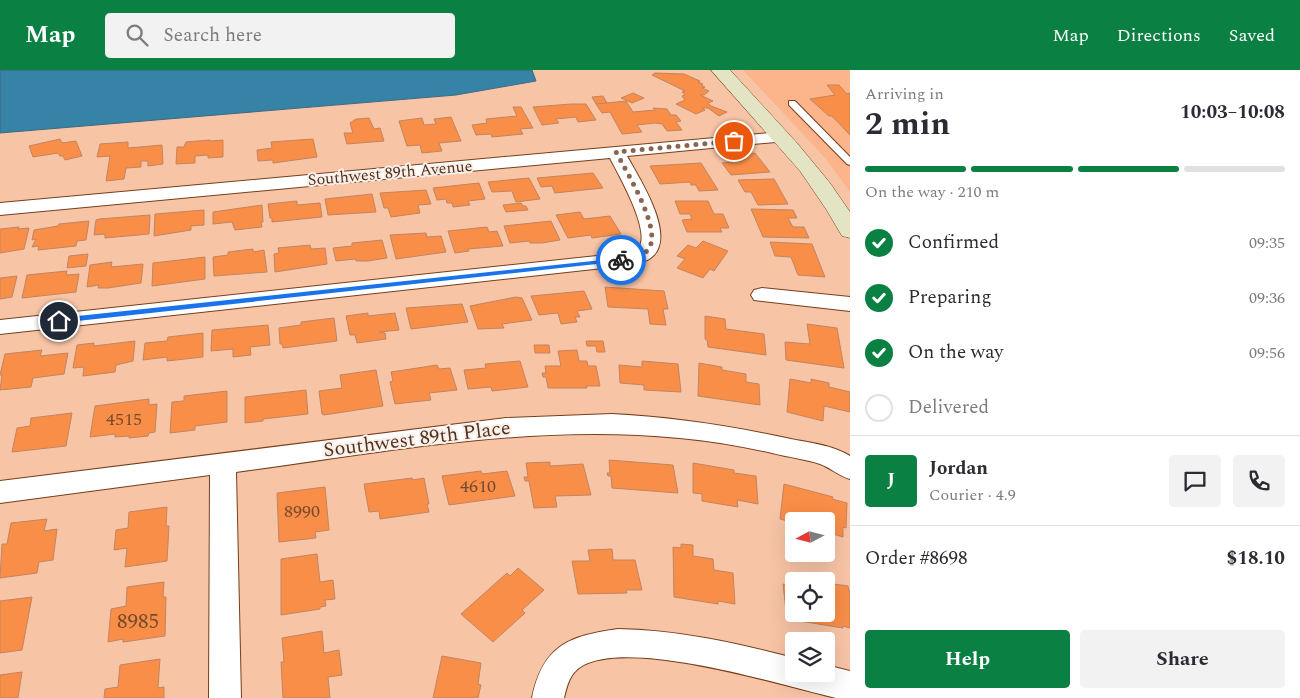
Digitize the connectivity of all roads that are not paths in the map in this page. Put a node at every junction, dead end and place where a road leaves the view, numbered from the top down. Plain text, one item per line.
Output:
1 (720, 70) edge
2 (792, 103) dead end
3 (780, 137) junction
4 (616, 152) junction
5 (850, 162) edge
6 (0, 209) edge
7 (850, 229) edge
8 (762, 295) dead end
9 (850, 304) edge
10 (0, 327) edge
11 (844, 461) edge
12 (223, 464) junction
13 (0, 492) edge
14 (785, 671) edge
15 (833, 682) edge
16 (850, 686) edge
17 (225, 698) edge
18 (548, 698) edge

1 - 3 street
2 - 5 lane
3 - 4 street, Southwest 89th Avenue
3 - 7 street
4 - 6 street, Southwest 89th Avenue
4 - 10 street
8 - 9 street
11 - 12 street, Southwest 89th Place
12 - 13 street, Southwest 89th Place
12 - 17 street
14 - 18 street
15 - 16 street

